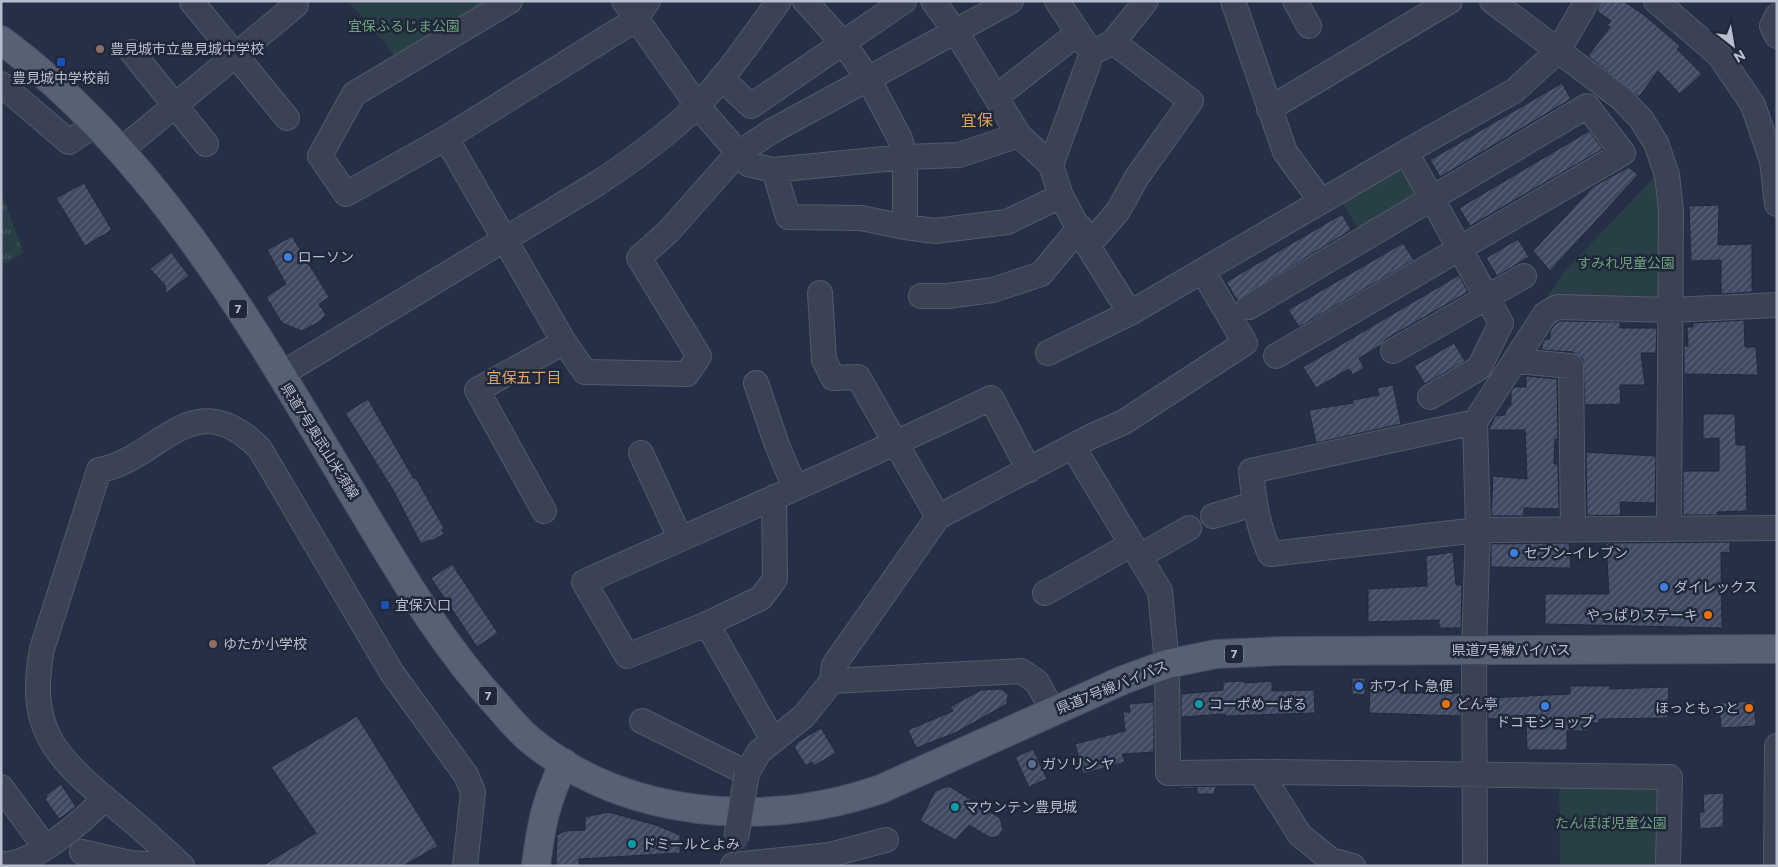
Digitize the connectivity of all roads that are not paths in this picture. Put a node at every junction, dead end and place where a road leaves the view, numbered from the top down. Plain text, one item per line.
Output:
1 (293, 1) edge
2 (510, 1) edge
3 (779, 1) edge
4 (805, 1) edge
5 (904, 1) edge
6 (933, 1) edge
7 (1011, 1) edge
8 (1057, 1) edge
9 (1146, 1) edge
10 (1233, 1) edge
11 (1295, 1) edge
12 (1450, 1) edge
13 (1492, 1) edge
14 (1587, 1) edge
15 (1657, 1) edge
16 (192, 2) edge
17 (636, 8) edge
18 (1777, 16) edge
19 (1309, 26) dead end
20 (956, 32) junction
21 (1078, 33) junction
22 (1777, 36) edge
23 (1, 40) edge
24 (1113, 42) junction
25 (844, 44) junction
26 (1558, 51) junction
27 (132, 52) dead end
28 (1092, 53) junction
29 (236, 55) junction
30 (721, 78) junction
31 (869, 80) junction
32 (1, 84) edge
33 (996, 97) junction
34 (176, 105) junction
35 (697, 105) junction
36 (1269, 109) junction
37 (287, 118) dead end
38 (96, 124) junction
39 (1020, 135) junction
40 (446, 138) junction
41 (206, 144) dead end
42 (120, 151) junction
43 (1406, 152) junction
44 (737, 154) junction
45 (905, 157) junction
46 (1051, 165) junction
47 (774, 170) junction
48 (1061, 196) junction
49 (1432, 199) junction
50 (1321, 201) junction
51 (1777, 204) edge
52 (905, 227) junction
53 (1084, 237) junction
54 (505, 239) junction
55 (1460, 249) junction
56 (1203, 272) junction
57 (1524, 276) dead end
58 (820, 293) dead end
59 (921, 296) dead end
60 (1487, 297) junction
61 (1777, 305) edge
62 (1249, 307) dead end
63 (1671, 310) junction
64 (1130, 313) junction
65 (564, 342) junction
66 (1393, 351) dead end
67 (1048, 353) dead end
68 (1276, 356) dead end
69 (1515, 361) junction
70 (280, 375) junction
71 (756, 383) dead end
72 (1430, 397) dead end
73 (1475, 422) junction
74 (896, 444) junction
75 (1073, 447) junction
76 (641, 453) dead end
77 (1029, 470) junction
78 (785, 492) junction
79 (1254, 504) junction
80 (544, 511) dead end
81 (1213, 516) dead end
82 (938, 517) junction
83 (1189, 528) dead end
84 (1777, 528) edge
85 (1669, 529) junction
86 (1478, 530) junction
87 (1573, 530) junction
88 (680, 538) junction
89 (1136, 550) junction
90 (1045, 593) dead end
91 (708, 624) junction
92 (1777, 649) edge
93 (1474, 650) junction
94 (1167, 664) junction
95 (832, 682) junction
96 (1053, 711) junction
97 (642, 721) dead end
98 (773, 740) junction
99 (1777, 746) edge
100 (564, 763) junction
101 (1260, 772) junction
102 (747, 773) junction
103 (1474, 774) junction
104 (1, 787) edge
105 (105, 798) junction
106 (886, 840) dead end
107 (45, 847) junction
108 (82, 852) dead end
109 (1, 864) edge
110 (733, 865) edge
111 (180, 866) edge
112 (465, 866) edge
113 (536, 866) edge
114 (1353, 866) edge
115 (1475, 866) edge
116 (1668, 866) edge
117 (1776, 866) edge

1 - 29 street
2 - 40 street
3 - 30 street
4 - 25 street
5 - 25 street
6 - 20 street
7 - 20 street
8 - 21 street
9 - 24 street
10 - 36 street
11 - 19 street
12 - 36 street
13 - 26 street
14 - 26 street
15 - 51 street
16 - 29 street
17 - 35 street
17 - 40 street
18 - 22 street
20 - 31 street
20 - 33 street
21 - 28 street
21 - 33 street
23 - 38 main road, 県道7号奥武山米須線 / 7
24 - 28 street
24 - 53 street
25 - 30 street
25 - 31 street
26 - 43 street
26 - 63 street
27 - 34 street
28 - 46 street
29 - 34 street
29 - 37 street
30 - 35 street
31 - 44 street
31 - 45 street
32 - 38 street
33 - 39 street
34 - 41 street
34 - 42 street
35 - 44 street
35 - 54 street
36 - 50 street
38 - 42 main road, 県道7号奥武山米須線 / 7
39 - 45 street
39 - 46 street
40 - 54 street
42 - 70 main road, 県道7号奥武山米須線 / 7
43 - 49 street
43 - 50 street
44 - 47 street
44 - 65 street
45 - 47 street
45 - 52 street
46 - 48 street
47 - 52 street
48 - 52 street
48 - 53 street
49 - 55 street
49 - 55 street
49 - 62 street
50 - 56 street
53 - 59 street
53 - 64 street
54 - 65 street
54 - 70 street
55 - 60 street
55 - 68 street
56 - 64 street
56 - 75 street
57 - 60 street
58 - 74 street
60 - 66 street
60 - 72 street
61 - 63 street
63 - 69 street
63 - 85 street
64 - 67 street
65 - 80 street
69 - 73 street
69 - 87 street
70 - 100 main road, 県道7号奥武山米須線 / 7
71 - 78 street
73 - 79 street
73 - 86 street
74 - 77 street
74 - 78 street
74 - 82 street
75 - 77 street
75 - 89 street
76 - 88 street
77 - 82 street
78 - 88 street
78 - 91 street
79 - 81 street
79 - 86 street
82 - 95 street
83 - 89 street
84 - 85 street
85 - 87 street
86 - 87 street
86 - 93 street
88 - 91 street
89 - 90 street
89 - 94 street
91 - 98 street
92 - 93 main road, 県道7号線バイパス / 7
93 - 94 main road, 県道7号線バイパス / 7
93 - 103 street
94 - 96 main road, 県道7号線バイパス / 7
94 - 101 street
95 - 96 street
95 - 98 street
96 - 100 main road, 県道7号線バイパス / 7
97 - 102 street
98 - 102 street
99 - 117 street
100 - 113 main road
101 - 103 street
101 - 114 street
102 - 110 street, bridge
103 - 115 street
103 - 116 street
104 - 107 street
105 - 107 street
105 - 111 street
105 - 112 street
106 - 110 street
107 - 109 street
108 - 111 street

